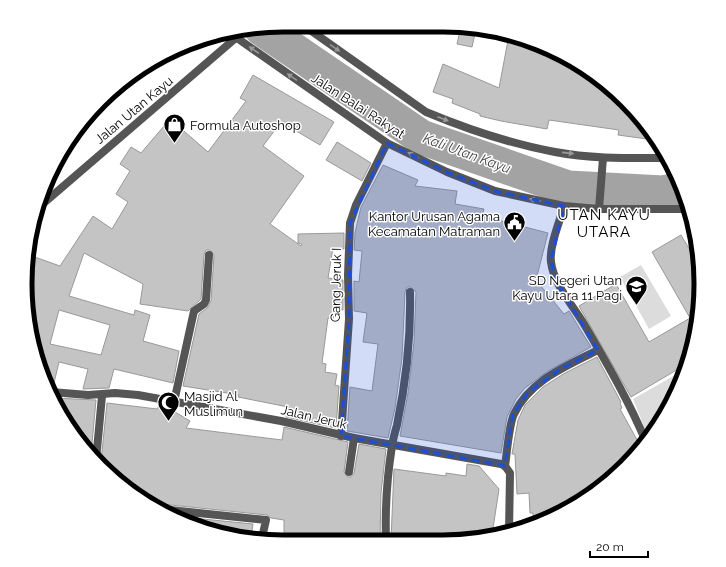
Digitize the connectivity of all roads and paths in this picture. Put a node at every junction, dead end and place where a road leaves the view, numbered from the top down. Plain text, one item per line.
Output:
1 (313, 32) edge
2 (244, 35) edge
3 (240, 36) edge
4 (387, 142) junction
5 (660, 158) edge
6 (602, 161) junction
7 (48, 194) edge
8 (564, 206) junction
9 (599, 208) junction
10 (683, 209) edge
11 (209, 255) dead end
12 (410, 292) dead end
13 (598, 350) junction
14 (57, 392) edge
15 (102, 396) junction
16 (174, 402) junction
17 (643, 435) edge
18 (341, 436) junction
19 (354, 438) junction
20 (392, 445) junction
21 (97, 452) edge
22 (505, 466) junction
23 (349, 472) dead end
24 (175, 511) edge
25 (509, 526) edge
26 (263, 534) edge
27 (386, 535) edge

1 -> 6 street
4 -> 2 street, Jalan Balai Rakyat
3 - 7 street, Jalan Utan Kayu
8 -> 4 street, Jalan Balai Rakyat
4 - 18 street, Gang Jeruk I
5 - 6 street
6 - 9 street
8 - 9 street, Jalan Balai Rakyat
8 - 13 street
9 - 10 street, Jalan Balai Rakyat
11 - 16 street
12 - 20 street
13 - 17 street
13 - 22 street
14 - 15 street, Jalan Jeruk
15 - 16 street, Jalan Jeruk
15 - 21 street
16 - 18 street, Jalan Jeruk
18 - 19 street, Jalan Jeruk
19 - 20 street, Jalan Jeruk
19 - 23 street
20 - 22 street, Jalan Jeruk
20 - 27 street
22 - 25 street
24 - 26 street

